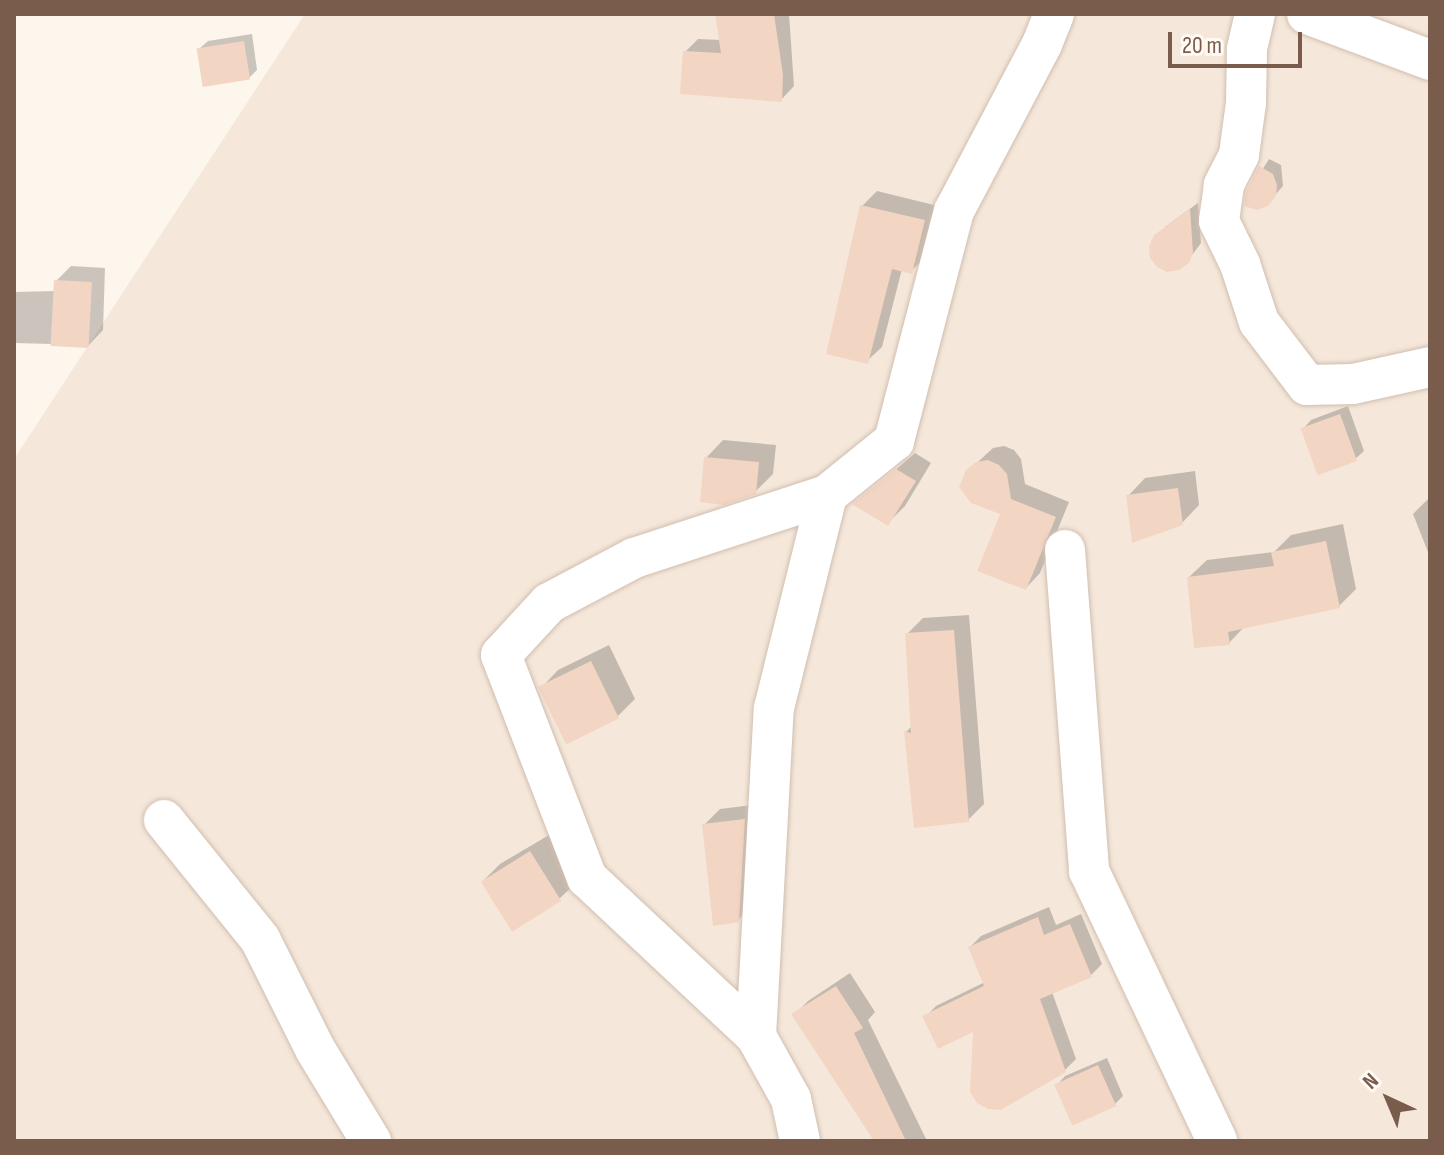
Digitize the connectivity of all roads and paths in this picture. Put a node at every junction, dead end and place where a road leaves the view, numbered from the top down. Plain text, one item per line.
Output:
1 (1054, 14) edge
2 (1255, 14) edge
3 (1307, 14) edge
4 (1430, 60) edge
5 (1430, 367) edge
6 (827, 495) junction
7 (1065, 550) dead end
8 (164, 820) dead end
9 (756, 1036) junction
10 (371, 1141) edge
11 (800, 1141) edge
12 (1217, 1141) edge

1 - 6 street
2 - 5 street
3 - 4 street
6 - 9 street
6 - 9 street
7 - 12 street
8 - 10 street
9 - 11 street

